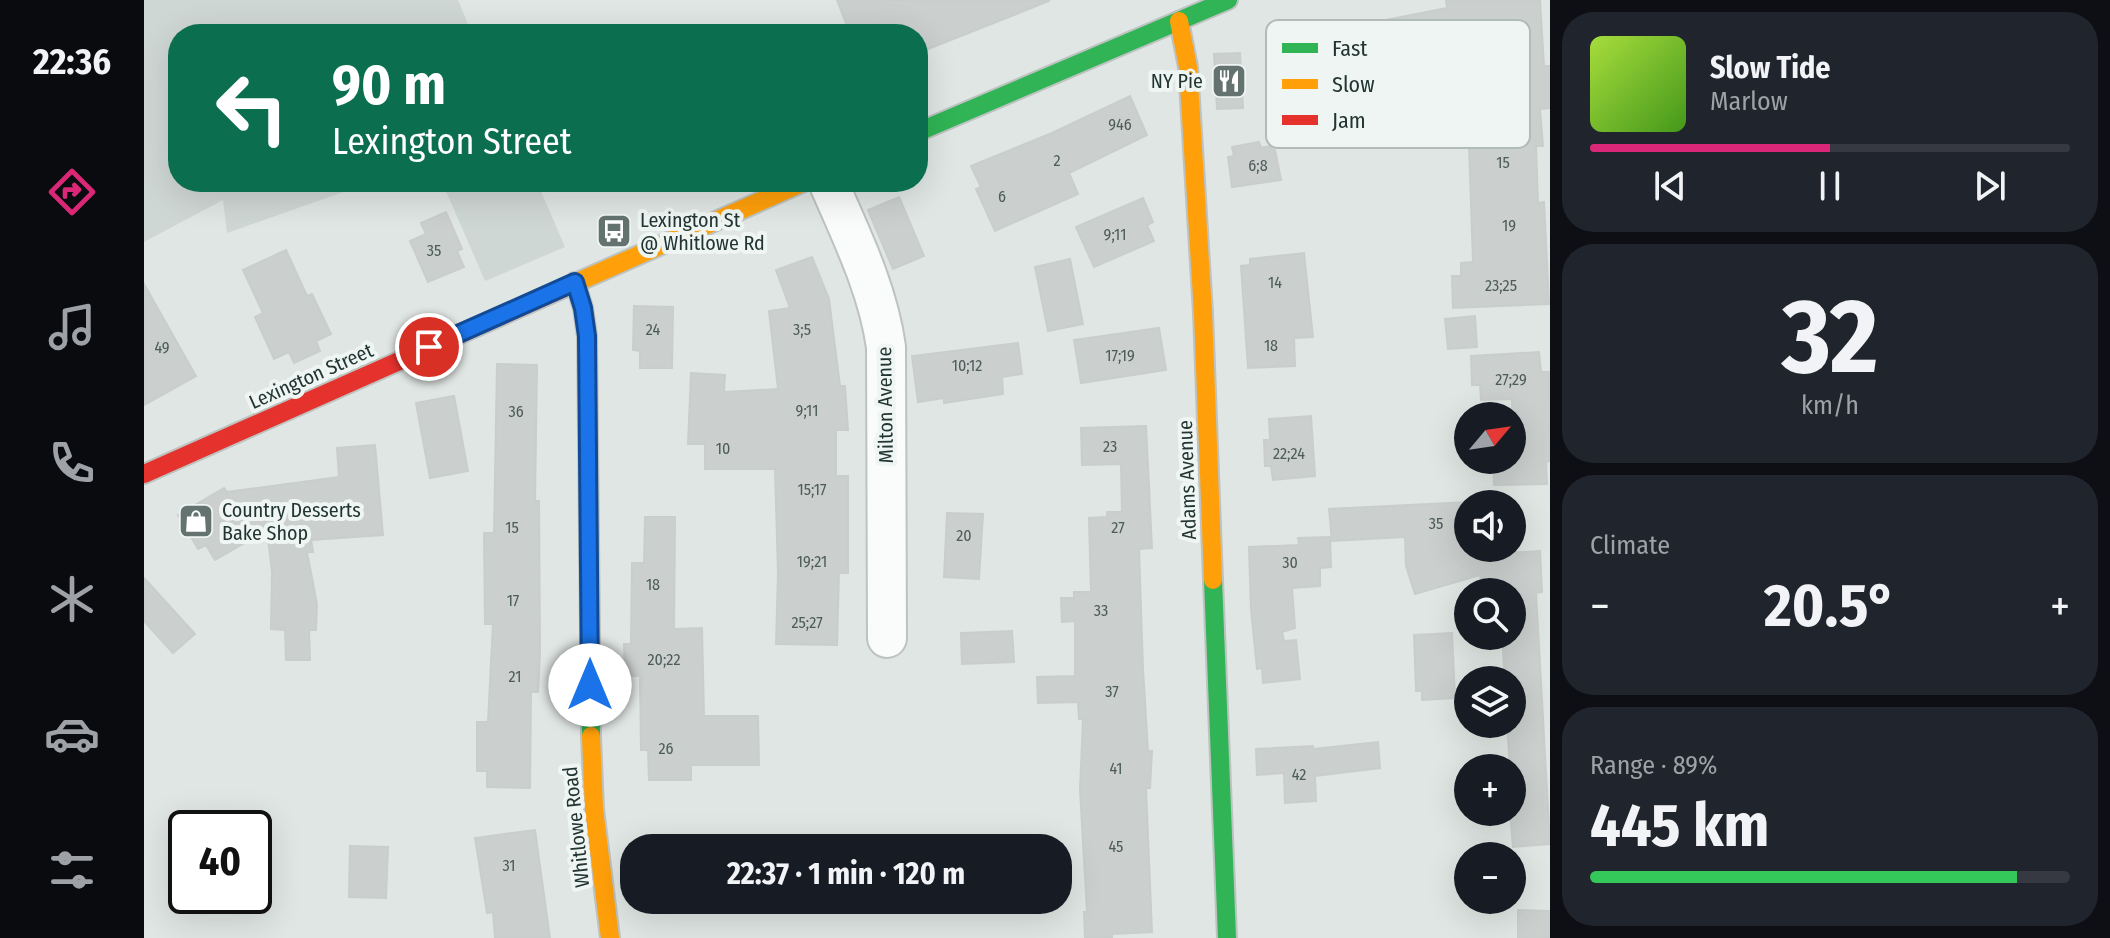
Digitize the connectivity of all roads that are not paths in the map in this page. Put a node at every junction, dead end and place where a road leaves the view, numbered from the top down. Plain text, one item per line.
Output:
1 (1228, 0) edge
2 (1179, 21) junction
3 (928, 128) edge
4 (781, 192) edge
5 (832, 192) edge
6 (575, 282) junction
7 (144, 474) edge
8 (887, 638) dead end
9 (610, 938) edge
10 (1227, 938) edge

1 - 2 street
2 - 3 street
2 - 10 street, Adams Avenue
4 - 6 street, Lexington Street
5 - 8 street, Milton Avenue
6 - 7 street, Lexington Street
6 - 9 street, Whitlowe Road

